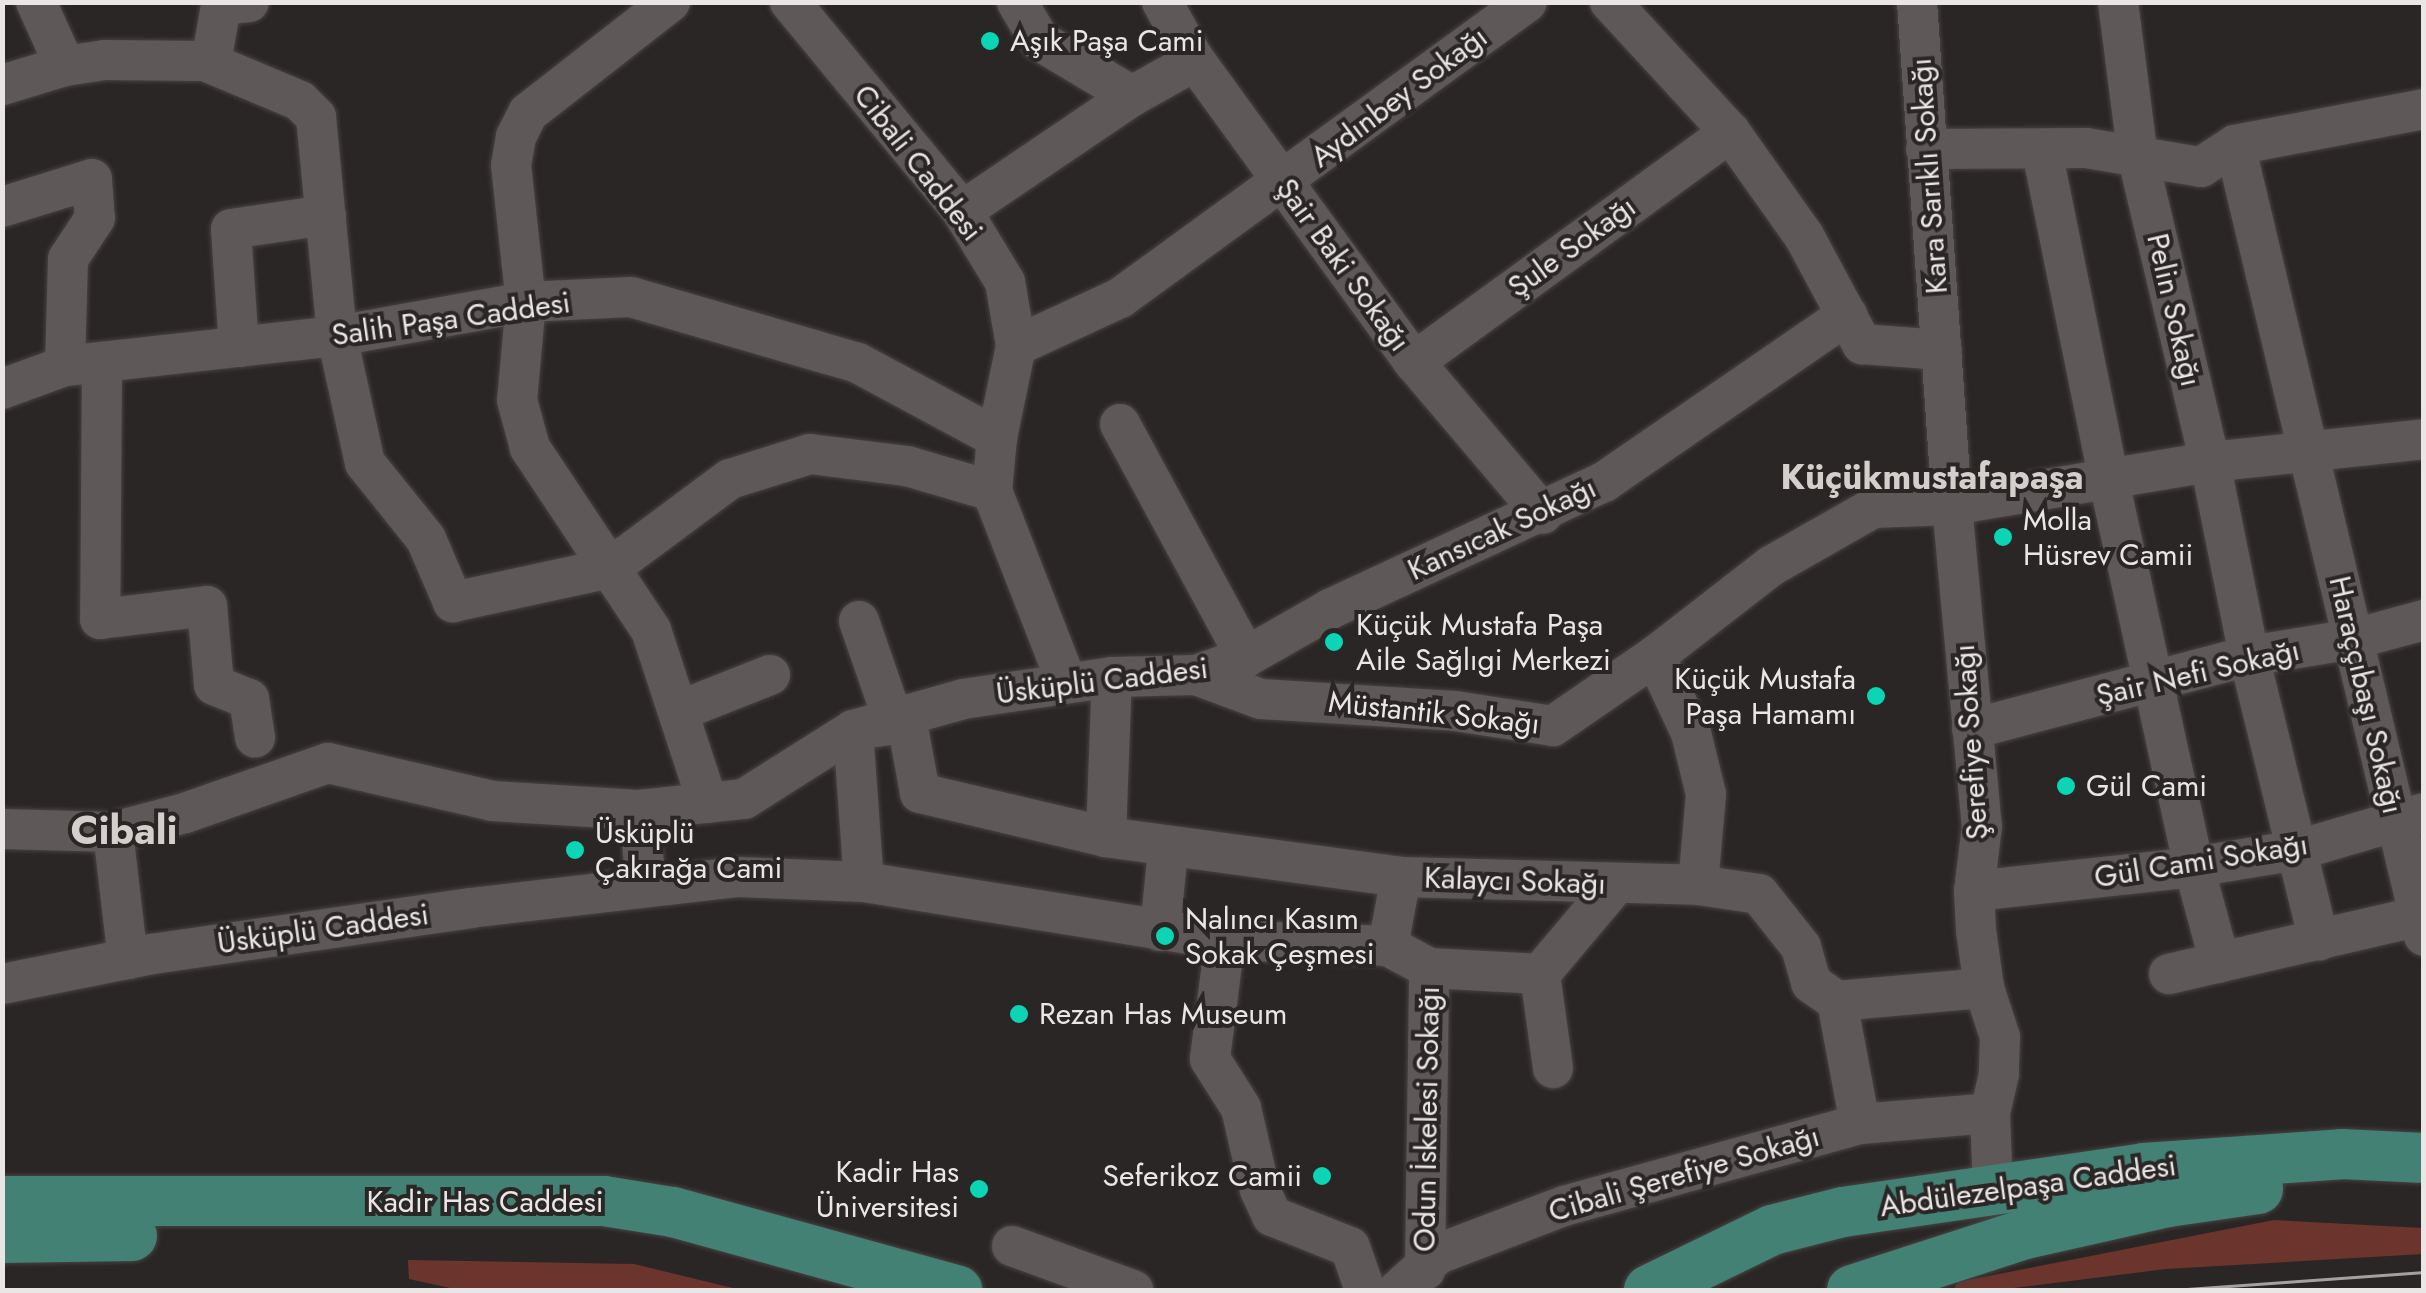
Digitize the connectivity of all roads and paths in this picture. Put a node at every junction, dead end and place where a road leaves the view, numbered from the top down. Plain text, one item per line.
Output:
1 (36, 2) edge
2 (248, 2) edge
3 (670, 2) edge
4 (790, 2) edge
5 (1017, 2) edge
6 (1162, 2) edge
7 (1527, 2) edge
8 (1610, 2) edge
9 (2118, 2) edge
10 (1915, 4) edge
11 (1196, 61) junction
12 (211, 63) junction
13 (65, 66) junction
14 (2, 85) edge
15 (1132, 96) junction
16 (2424, 108) edge
17 (1730, 132) junction
18 (2235, 145) junction
19 (1926, 149) junction
20 (2042, 151) junction
21 (2138, 158) junction
22 (1283, 184) junction
23 (2, 208) edge
24 (962, 211) junction
25 (326, 215) junction
26 (526, 302) junction
27 (1847, 315) junction
28 (336, 336) junction
29 (1016, 346) junction
30 (239, 348) junction
31 (1942, 350) junction
32 (1414, 362) junction
33 (83, 364) junction
34 (2, 390) edge
35 (1120, 424) dead end
36 (997, 438) junction
37 (2424, 439) edge
38 (2308, 455) junction
39 (2210, 462) junction
40 (2109, 482) junction
41 (992, 490) junction
42 (1952, 505) junction
43 (1543, 514) junction
44 (610, 568) junction
45 (2424, 620) edge
46 (859, 621) dead end
47 (2354, 639) junction
48 (1655, 656) junction
49 (2248, 656) junction
50 (1246, 658) junction
51 (770, 675) dead end
52 (1196, 675) junction
53 (1112, 678) junction
54 (2157, 682) junction
55 (1067, 683) junction
56 (679, 712) junction
57 (893, 719) junction
58 (1972, 729) junction
59 (853, 730) junction
60 (255, 738) dead end
61 (708, 804) junction
62 (639, 810) junction
63 (2410, 818) edge
64 (2, 830) edge
65 (113, 832) junction
66 (1106, 837) junction
67 (1168, 848) junction
68 (2298, 850) junction
69 (2194, 867) junction
70 (1401, 877) junction
71 (864, 882) junction
72 (1698, 885) junction
73 (646, 886) junction
74 (1615, 886) junction
75 (1974, 891) junction
76 (2421, 922) edge
77 (1160, 931) junction
78 (1225, 940) junction
79 (2319, 941) junction
80 (1388, 946) junction
81 (128, 959) junction
82 (2220, 962) junction
83 (1429, 968) junction
84 (1540, 974) junction
85 (2169, 974) dead end
86 (2, 984) edge
87 (1984, 988) junction
88 (1824, 992) junction
89 (1553, 1068) dead end
90 (1990, 1113) junction
91 (1860, 1124) junction
92 (2424, 1158) edge
93 (1993, 1190) junction
94 (2424, 1192) edge
95 (2, 1201) edge
96 (2, 1238) edge
97 (1012, 1246) dead end
98 (1698, 1275) edge
99 (1411, 1280) edge
100 (838, 1290) edge
101 (957, 1290) edge
102 (1133, 1290) edge
103 (1366, 1290) edge
104 (1649, 1290) edge
105 (1852, 1290) edge

1 - 13 street
2 - 12 street
3 - 26 street
4 - 24 street, Cibali Caddesi
5 - 15 street
6 - 11 street, Şair Baki Sokağı
7 - 22 street, Aydınbey Sokağı
8 - 17 street
9 - 21 street, Pelin Sokağı
10 - 19 street, Kara Sarıklı Sokağı
11 - 15 street
11 - 22 street, Şair Baki Sokağı
12 - 13 street
12 - 25 street
13 - 14 street
15 - 24 street
16 - 18 street
17 - 27 street
17 - 32 street, Şule Sokağı
18 - 21 street
18 - 38 street, Haraççıbaşı Sokağı
19 - 20 street
19 - 31 street, Kara Sarıklı Sokağı
20 - 21 street
20 - 40 street
21 - 39 street, Pelin Sokağı
22 - 29 street, Aydınbey Sokağı
22 - 32 street, Şair Baki Sokağı
23 - 33 street
24 - 29 street, Cibali Caddesi
25 - 28 street
25 - 30 street
26 - 28 street, Salih Paşa Caddesi
26 - 36 street, Salih Paşa Caddesi
26 - 44 street
27 - 31 street
27 - 43 street, Kansıcak Sokağı
28 - 30 street, Salih Paşa Caddesi
28 - 44 street
29 - 36 street, Cibali Caddesi
30 - 33 street, Salih Paşa Caddesi
31 - 42 street, Şerefiye Sokağı
32 - 43 street, Şair Baki Sokağı
33 - 34 street, Salih Paşa Caddesi
33 - 60 street
35 - 50 street
36 - 41 street, Cibali Caddesi
37 - 38 street, Müstantik Sokağı
38 - 39 street, Müstantik Sokağı
38 - 47 street, Haraççıbaşı Sokağı
39 - 40 street, Müstantik Sokağı
39 - 49 street, Pelin Sokağı
40 - 42 street, Müstantik Sokağı
40 - 54 street
41 - 44 street
41 - 55 street, Cibali Caddesi
42 - 48 street, Müstantik Sokağı
42 - 58 street, Şerefiye Sokağı
43 - 50 street, Kansıcak Sokağı
44 - 56 street
45 - 47 street, Şair Nefi Sokağı
46 - 57 street
47 - 49 street, Şair Nefi Sokağı
47 - 63 street, Haraççıbaşı Sokağı
48 - 52 street, Müstantik Sokağı
48 - 72 street
49 - 54 street, Şair Nefi Sokağı
49 - 68 street, Pelin Sokağı
50 - 52 street, Üsküplü Caddesi
51 - 56 street
52 - 53 street, Üsküplü Caddesi
53 - 55 street, Üsküplü Caddesi
53 - 66 street
54 - 58 street, Şair Nefi Sokağı
54 - 69 street
55 - 57 street, Üsküplü Caddesi
56 - 61 street
57 - 59 street, Üsküplü Caddesi
58 - 75 street, Şerefiye Sokağı
59 - 61 street, Üsküplü Caddesi
59 - 66 street, Kalaycı Sokağı
59 - 71 street
61 - 62 street, Üsküplü Caddesi
62 - 65 street, Üsküplü Caddesi
62 - 73 street
63 - 68 street, Gül Cami Sokağı
63 - 76 street, Haraççıbaşı Sokağı
64 - 65 street, Üsküplü Caddesi
65 - 81 street
66 - 67 street, Kalaycı Sokağı
67 - 70 street, Kalaycı Sokağı
67 - 77 street
68 - 69 street, Gül Cami Sokağı
68 - 79 street, Pelin Sokağı
69 - 75 street, Gül Cami Sokağı
69 - 82 street
70 - 74 street, Kalaycı Sokağı
70 - 80 street
71 - 73 street, Üsküplü Caddesi
71 - 77 street, Üsküplü Caddesi
72 - 74 street, Kalaycı Sokağı
72 - 88 street, Kalaycı Sokağı
73 - 81 street, Üsküplü Caddesi
74 - 84 street
75 - 87 street, Şerefiye Sokağı
76 - 79 street
77 - 78 street, Üsküplü Caddesi
78 - 80 street, Üsküplü Caddesi
78 - 103 street
79 - 82 street
80 - 83 street
81 - 86 street, Üsküplü Caddesi
82 - 85 street
83 - 84 street
83 - 99 street, Odun İskelesi Sokağı
84 - 89 street
87 - 88 street
87 - 90 street, Şerefiye Sokağı
88 - 91 street, Kalaycı Sokağı
90 - 91 street, Cibali Şerefiye Sokağı
90 - 93 street, Şerefiye Sokağı
91 - 99 street, Cibali Şerefiye Sokağı
92 - 93 main road, Abdülezelpaşa Caddesi
93 - 98 main road, Abdülezelpaşa Caddesi
94 - 105 main road, Abdülezelpaşa Caddesi
95 - 101 main road, Kadir Has Caddesi
96 - 100 main road, Kadir Has Caddesi
97 - 102 street
98 - 104 main road, Abdülezelpaşa Caddesi

